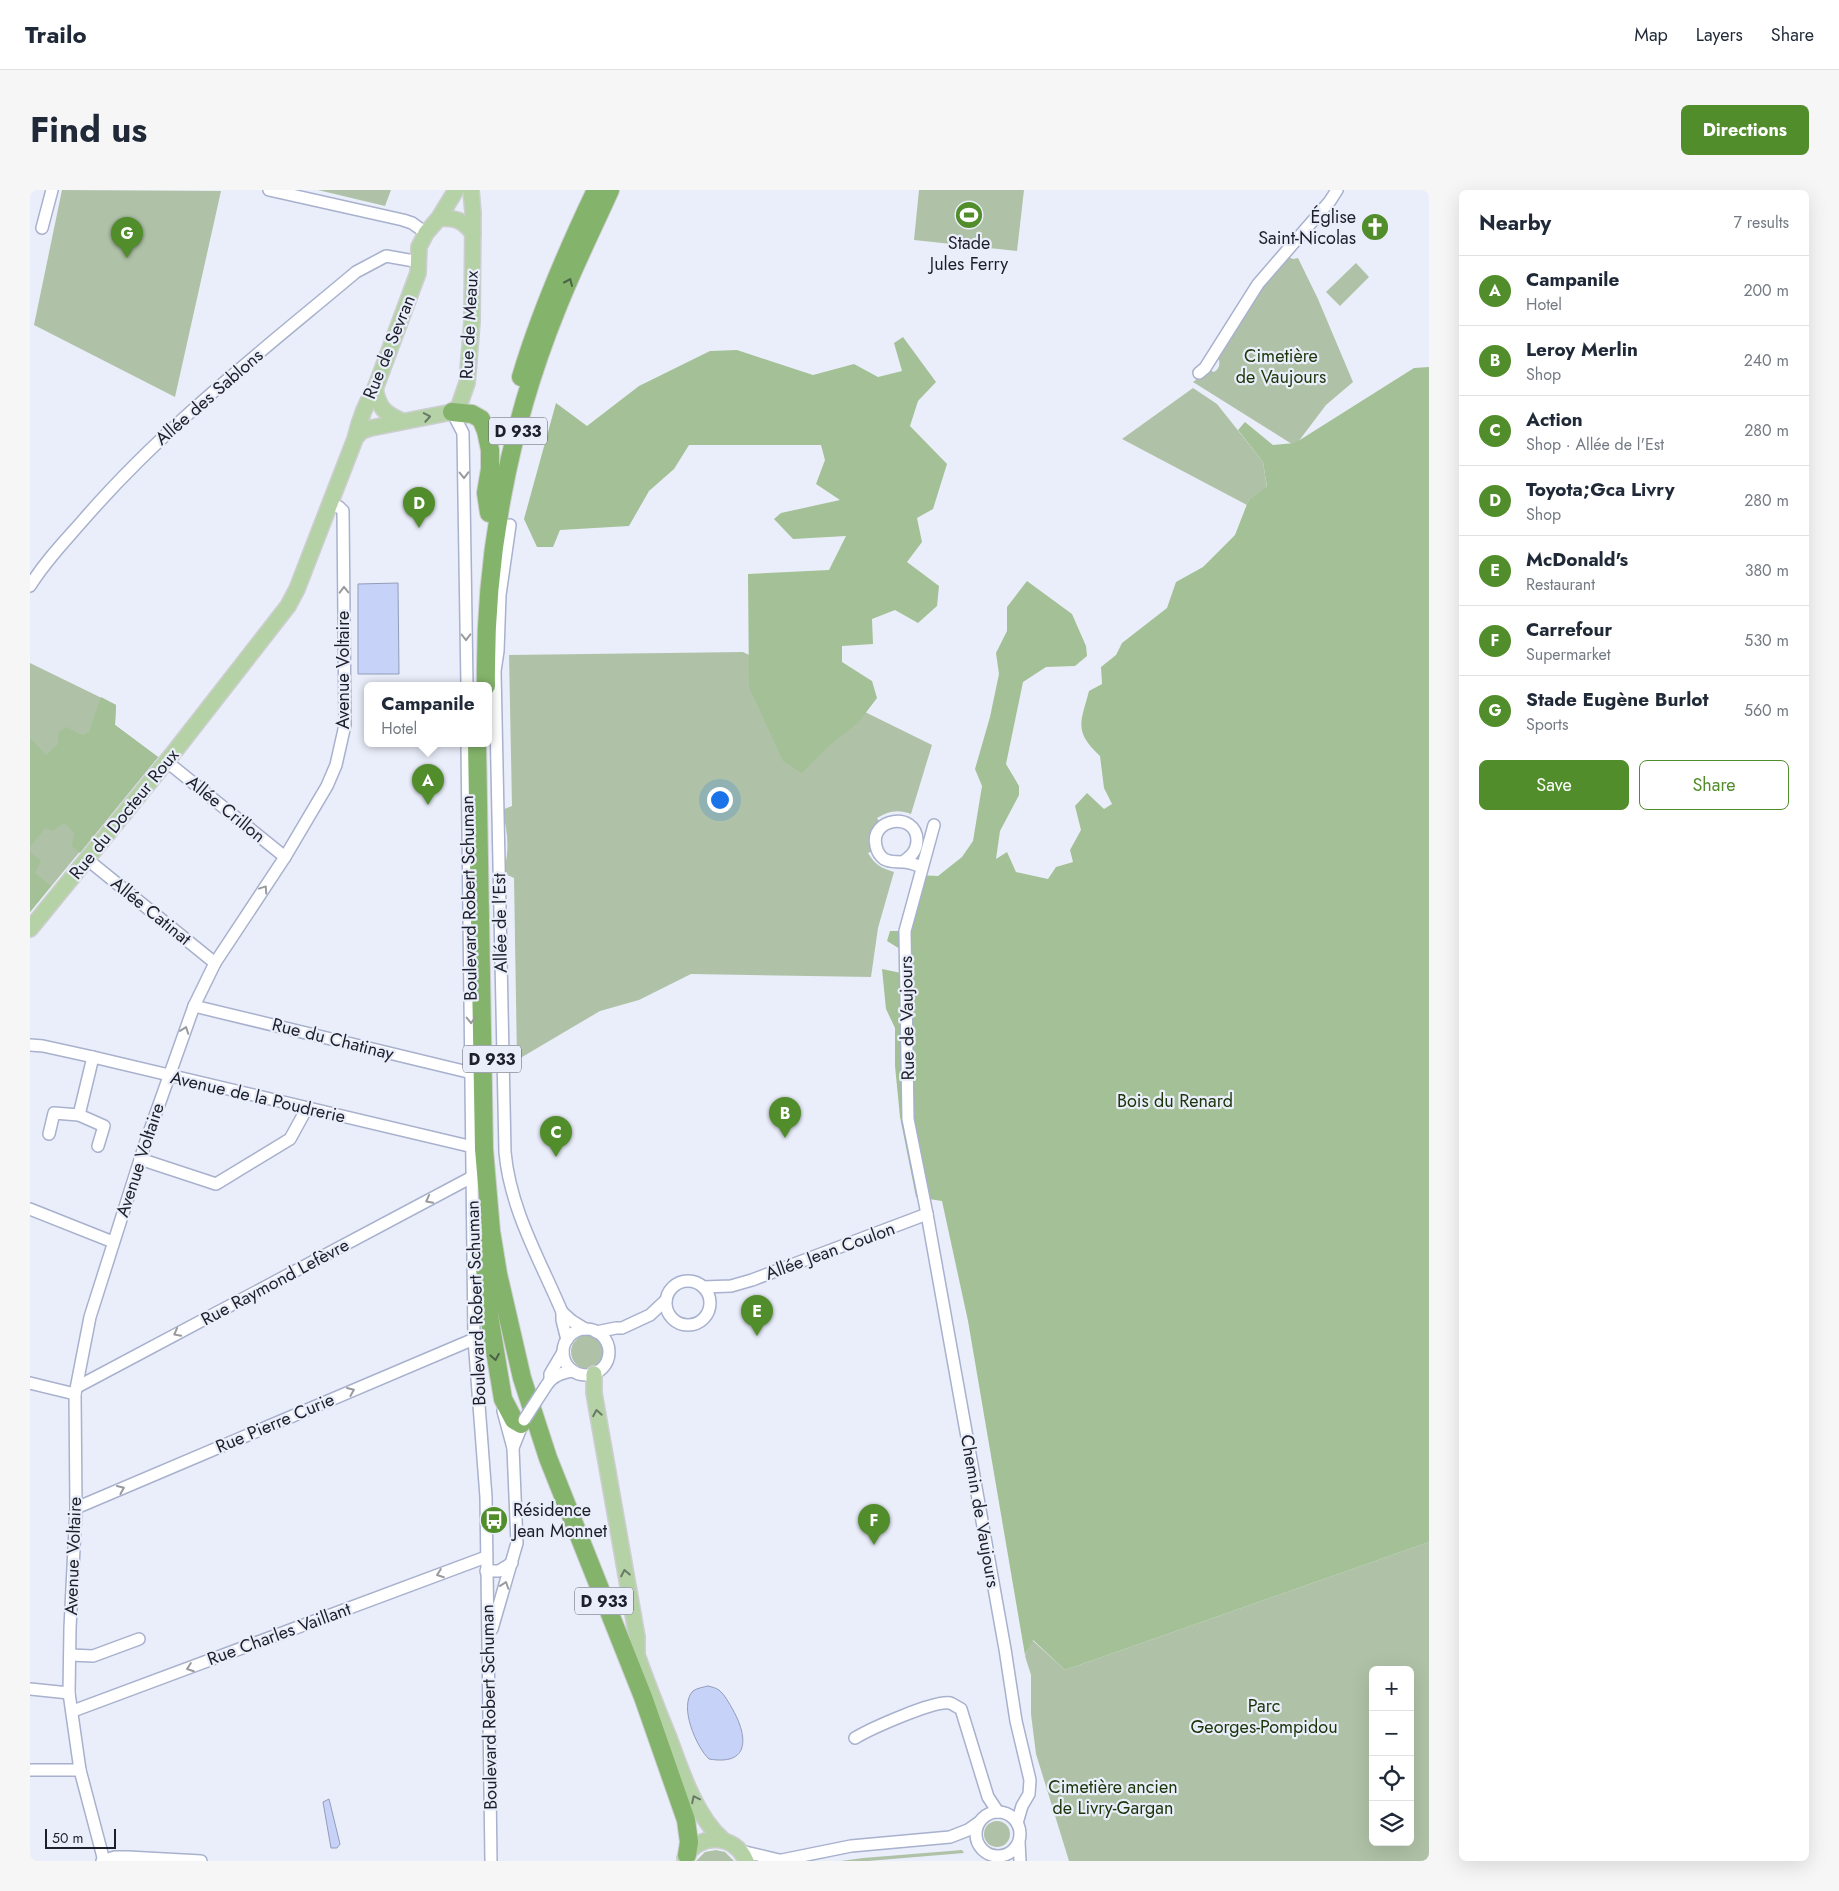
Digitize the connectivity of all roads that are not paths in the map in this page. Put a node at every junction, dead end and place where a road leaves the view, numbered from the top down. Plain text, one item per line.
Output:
1 (52, 190) edge
2 (270, 190) edge
3 (456, 190) edge
4 (471, 190) edge
5 (596, 190) edge
6 (610, 190) edge
7 (1335, 190) edge
8 (439, 218) junction
9 (42, 228) dead end
10 (426, 233) junction
11 (473, 233) junction
12 (420, 262) junction
13 (1199, 373) dead end
14 (376, 389) junction
15 (452, 412) junction
16 (402, 421) junction
17 (356, 437) junction
18 (330, 504) junction
19 (489, 513) junction
20 (510, 525) dead end
21 (30, 586) edge
22 (466, 682) edge
23 (477, 682) edge
24 (486, 682) edge
25 (467, 747) edge
26 (477, 747) edge
27 (487, 747) edge
28 (166, 762) junction
29 (913, 828) junction
30 (285, 857) junction
31 (88, 860) junction
32 (903, 862) junction
33 (922, 867) junction
34 (30, 929) edge
35 (215, 963) junction
36 (194, 1006) junction
37 (30, 1040) edge
38 (30, 1045) edge
39 (43, 1046) junction
40 (93, 1057) junction
41 (472, 1073) junction
42 (168, 1076) junction
43 (308, 1108) junction
44 (79, 1115) junction
45 (49, 1134) dead end
46 (98, 1146) dead end
47 (472, 1147) junction
48 (140, 1158) junction
49 (472, 1177) junction
50 (487, 1187) junction
51 (30, 1209) edge
52 (927, 1214) junction
53 (113, 1242) junction
54 (731, 1286) junction
55 (703, 1287) junction
56 (666, 1300) junction
57 (710, 1304) junction
58 (562, 1312) junction
59 (650, 1315) junction
60 (672, 1317) junction
61 (622, 1328) junction
62 (591, 1331) junction
63 (474, 1339) junction
64 (567, 1340) junction
65 (608, 1347) junction
66 (563, 1352) junction
67 (572, 1371) junction
68 (594, 1374) junction
69 (30, 1383) edge
70 (548, 1383) junction
71 (76, 1390) junction
72 (503, 1399) junction
73 (522, 1422) junction
74 (513, 1448) junction
75 (76, 1508) junction
76 (486, 1557) junction
77 (512, 1563) junction
78 (486, 1571) junction
79 (139, 1639) dead end
80 (488, 1641) junction
81 (70, 1655) junction
82 (637, 1655) junction
83 (30, 1689) edge
84 (70, 1693) junction
85 (73, 1712) junction
86 (855, 1738) dead end
87 (30, 1770) edge
88 (80, 1770) junction
89 (1022, 1806) junction
90 (1002, 1813) junction
91 (978, 1823) junction
92 (1017, 1823) junction
93 (950, 1837) junction
94 (722, 1839) junction
95 (1018, 1842) junction
96 (978, 1846) junction
97 (744, 1856) edge
98 (998, 1856) junction
99 (685, 1859) edge
100 (778, 1860) edge
101 (103, 1861) edge
102 (201, 1861) edge
103 (491, 1861) edge
104 (1014, 1861) edge
105 (1020, 1861) edge

1 - 9 street
2 - 10 street
3 - 8 main road
4 - 11 main road, Rue de Meaux
5 - 19 highway, D 933
24 -> 6 highway, D 933
7 - 13 street
8 - 10 main road, Rue de Sevran
8 - 11 main road
10 - 12 main road, Rue de Sevran
11 - 15 main road, Rue de Meaux
12 - 14 main road, Rue de Sevran
12 - 21 street, Allée des Sablons
14 - 16 main road
14 - 17 main road, Rue de Sevran
16 -> 15 main road
15 - 19 highway
15 -> 22 street
16 - 17 main road
17 - 18 main road, Rue de Sevran
18 - 28 main road, Rue du Docteur Roux
30 -> 18 street, Avenue Voltaire
19 - 23 highway, D 933
20 - 58 street, Allée de l'Est
25 -> 41 street, Boulevard Robert Schuman
26 - 50 highway, D 933
27 - 82 highway, D 933
28 - 30 street, Allée Crillon
28 - 31 main road, Rue du Docteur Roux
29 - 32 street
29 - 32 street
29 - 33 street, Rue de Vaujours
35 -> 30 street, Avenue Voltaire
31 - 34 main road, Rue du Docteur Roux
31 - 35 street, Allée Catinat
32 - 33 street
33 - 52 street, Rue de Vaujours
35 - 36 street, Avenue Voltaire
36 - 41 street, Rue du Chatinay
42 -> 36 street, Avenue Voltaire
37 - 39 street, Avenue de la Poudrerie
38 - 39 street, Avenue de la Poudrerie
39 - 40 street, Avenue de la Poudrerie
40 - 42 street, Avenue de la Poudrerie
40 - 44 street
41 - 47 street, Boulevard Robert Schuman
42 - 43 street, Avenue de la Poudrerie
42 - 48 street, Avenue Voltaire
43 - 47 street, Avenue de la Poudrerie
43 - 48 street
44 - 45 street
44 - 46 street
47 - 49 street, Boulevard Robert Schuman
48 - 53 street, Avenue Voltaire
49 - 63 street, Boulevard Robert Schuman
49 -> 71 street, Rue Raymond Lefèvre
50 -> 72 highway
50 - 99 highway, D 933
51 - 53 street
52 - 54 street, Allée Jean Coulon
52 - 89 street, Chemin de Vaujours
53 - 71 street, Avenue Voltaire
54 - 55 street, Allée Jean Coulon
54 - 57 street, Allée Jean Coulon
55 - 56 street
55 - 57 street
56 - 59 street
56 - 60 street
57 - 60 street
58 - 62 street, Allée de l'Est
58 - 64 street, Allée de l'Est
59 - 60 street
59 - 61 street
61 - 62 street
61 - 65 street
62 - 64 street
62 - 65 street
75 -> 63 street, Rue Pierre Curie
63 - 76 street, Boulevard Robert Schuman
64 - 66 street
65 - 68 street
66 - 67 street
66 - 70 street
67 - 68 street
67 - 70 street
82 -> 68 main road
69 - 71 street
70 - 73 street, bridge
71 - 75 street, Avenue Voltaire
72 - 73 highway
72 - 74 street
73 - 74 street
74 - 77 street
75 - 81 street, Avenue Voltaire
76 - 78 street, Boulevard Robert Schuman
76 -> 85 street, Rue Charles Vaillant
77 - 78 street
80 -> 77 street
78 - 80 street, Boulevard Robert Schuman
79 - 81 street
80 - 103 street, Boulevard Robert Schuman
81 - 84 street, Avenue Voltaire
94 -> 82 main road, D 933
83 - 84 street
84 - 85 street, Avenue Voltaire
85 - 88 street, Avenue Voltaire
86 - 90 street
87 - 88 street
88 - 101 street, Avenue Voltaire
89 - 90 street
89 - 92 street, Chemin de Vaujours
90 - 91 street
90 - 92 street
91 - 93 street
91 - 96 street
92 - 95 street
93 - 96 street
93 - 100 street
94 - 97 main road
94 - 99 main road
95 - 98 street
95 - 105 street
96 - 98 street
97 - 100 street
98 - 104 street
101 - 102 street

